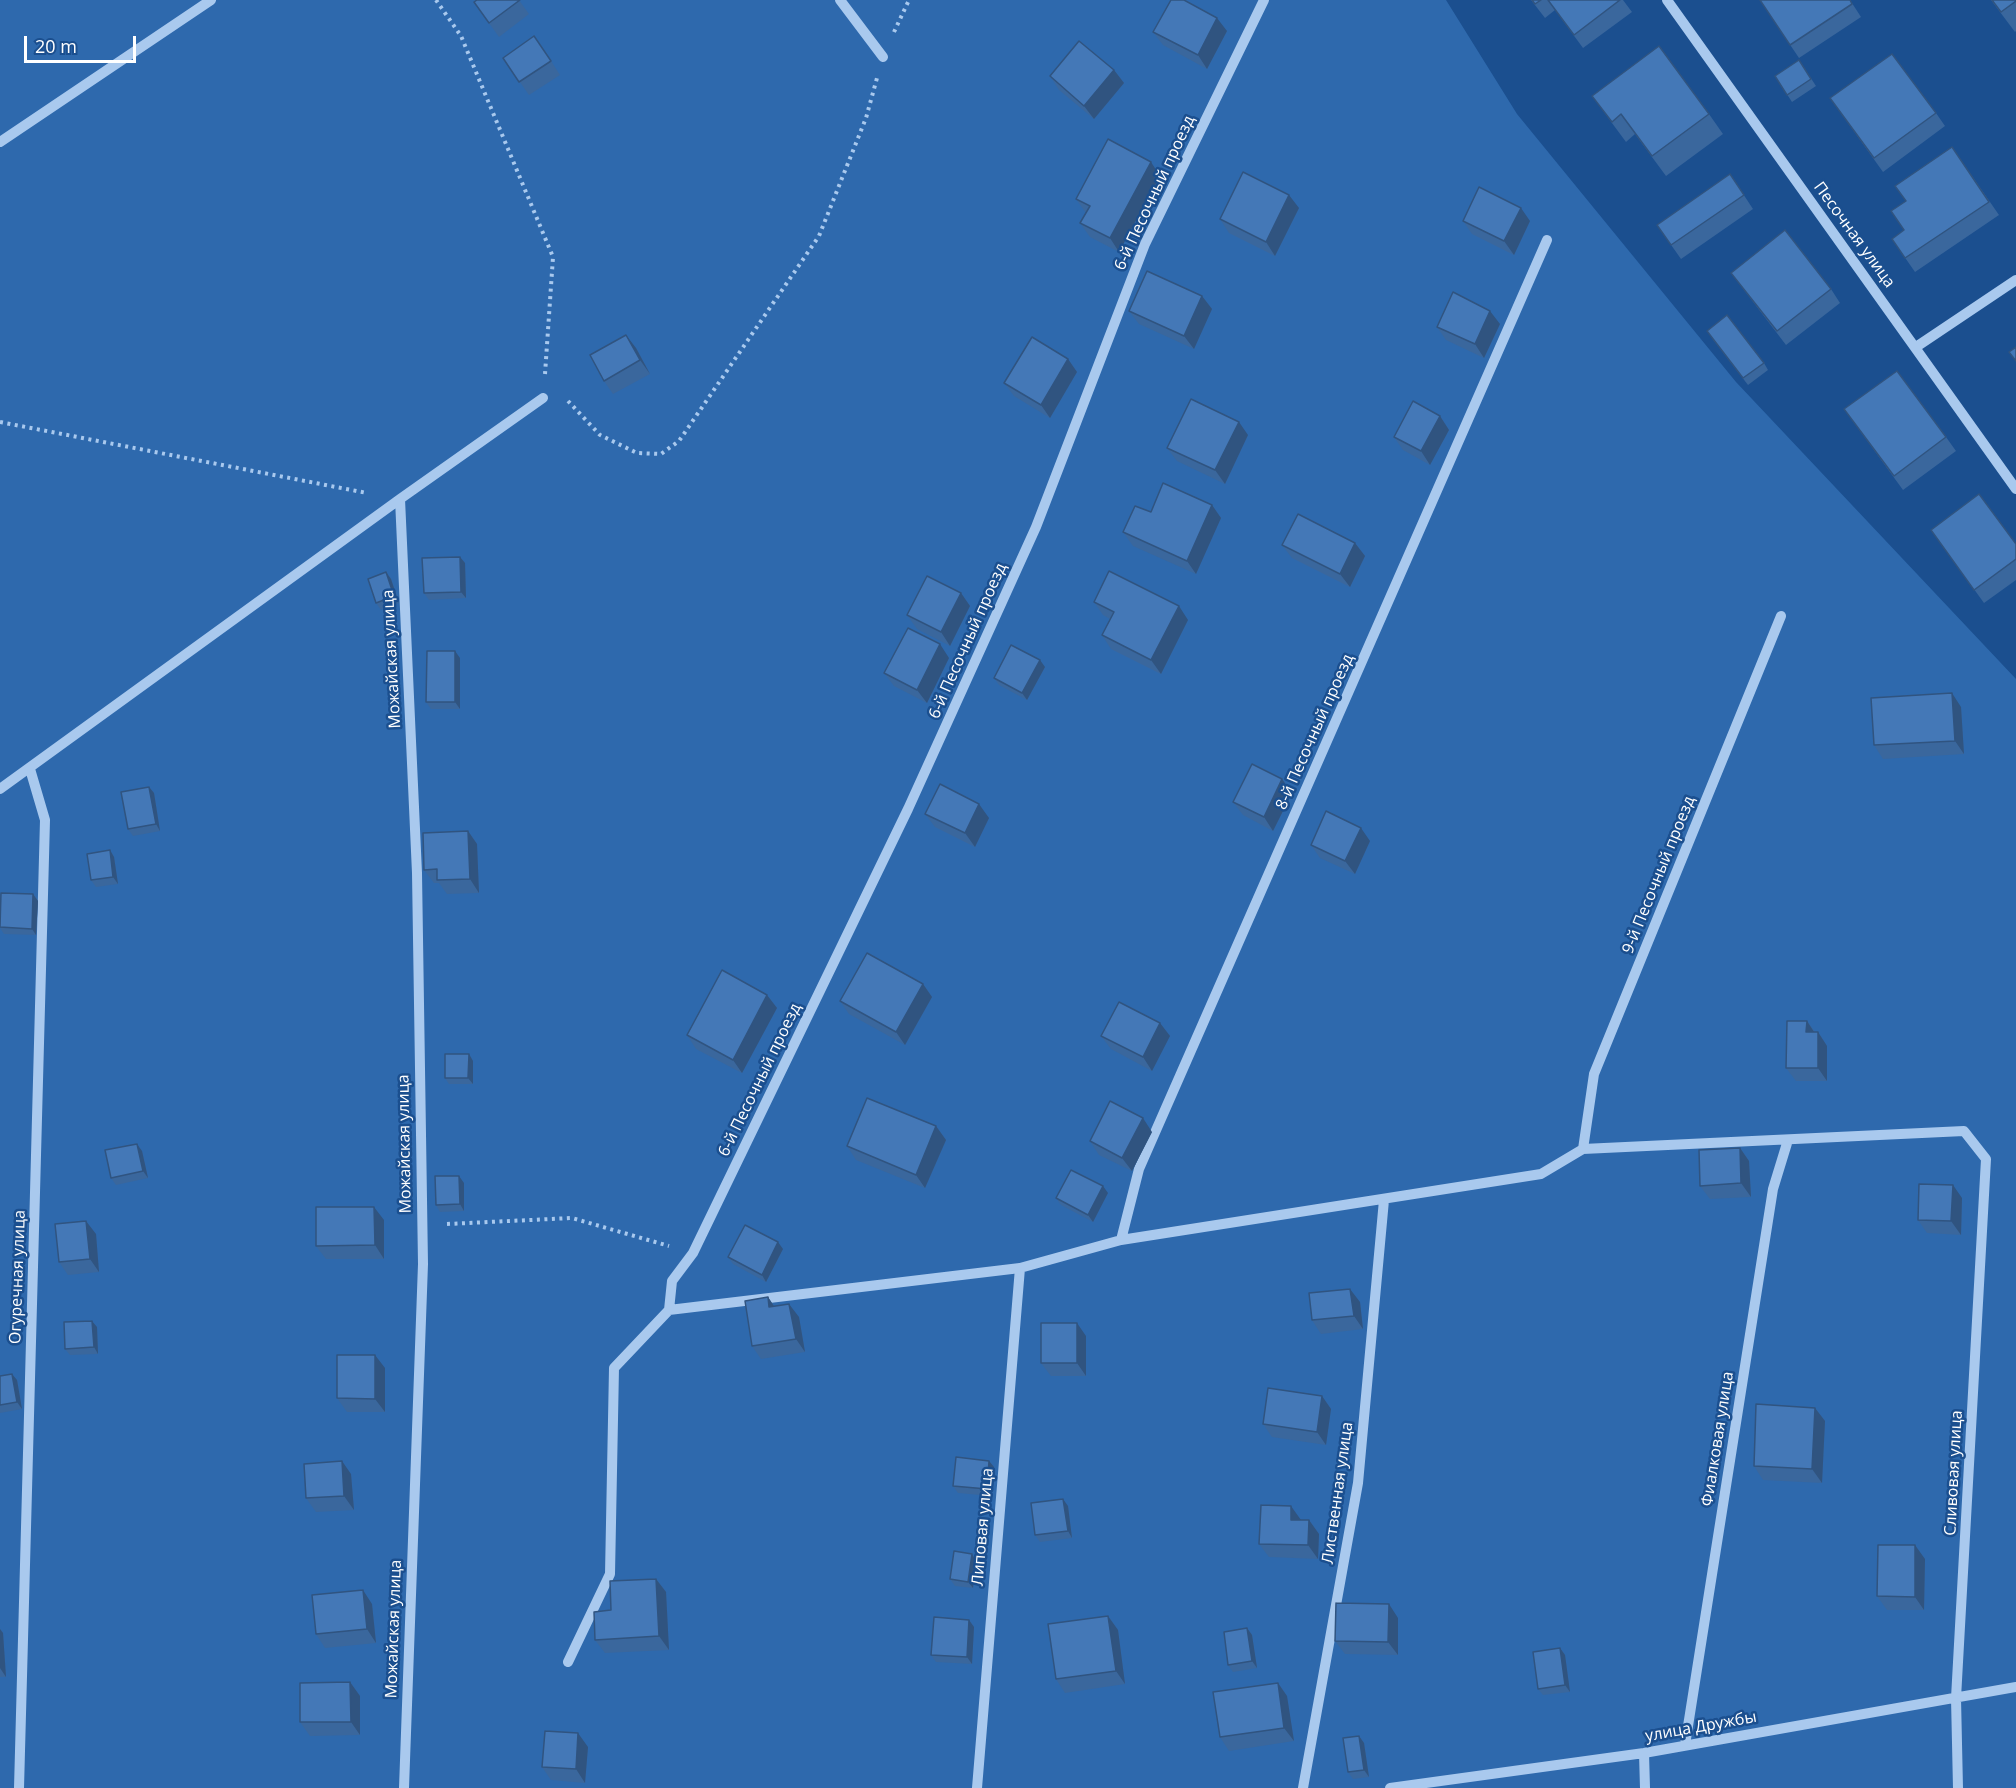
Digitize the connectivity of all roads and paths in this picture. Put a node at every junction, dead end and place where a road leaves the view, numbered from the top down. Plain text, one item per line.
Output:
1 (212, 0) edge
2 (436, 0) edge
3 (840, 0) edge
4 (1263, 0) edge
5 (1667, 0) edge
6 (883, 57) joint
7 (0, 142) edge
8 (1547, 240) dead end
9 (2016, 280) edge
10 (1916, 347) junction
11 (543, 398) junction
12 (0, 422) edge
13 (2016, 489) edge
14 (400, 499) junction
15 (1780, 616) dead end
16 (30, 769) junction
17 (0, 789) edge
18 (1788, 1140) junction
19 (1583, 1149) junction
20 (1384, 1200) junction
21 (422, 1225) junction
22 (1121, 1240) junction
23 (693, 1253) junction
24 (1020, 1268) junction
25 (669, 1310) junction
26 (568, 1662) dead end
27 (2016, 1687) edge
28 (1956, 1698) junction
29 (1685, 1745) junction
30 (1644, 1753) junction
31 (19, 1788) edge
32 (404, 1788) edge
33 (976, 1788) edge
34 (1303, 1788) edge
35 (1390, 1788) edge
36 (1645, 1788) edge
37 (1958, 1788) edge

1 - 7 street
2 - 11 path
3 - 6 street
4 - 23 street, 6-й Песочный проезд
5 - 10 street, Песочная улица
6 - 11 path
8 - 22 street, 8-й Песочный проезд
9 - 10 street
10 - 13 street, Песочная улица
11 - 14 street
12 - 14 path
14 - 16 street
14 - 21 street, Можайская улица
15 - 19 street, 9-й Песочный проезд
16 - 17 street
16 - 31 street, Огуречная улица
18 - 19 street
18 - 28 street, Сливовая улица
18 - 29 street, Фиалковая улица
19 - 20 street
20 - 22 street
20 - 34 street, Лиственная улица
21 - 23 path
21 - 32 street, Можайская улица
22 - 24 street
23 - 25 street, 6-й Песочный проезд
24 - 25 street
24 - 33 street, Липовая улица
25 - 26 street
27 - 28 street, улица Дружбы
28 - 29 street, улица Дружбы
28 - 37 street, Сливовая улица
29 - 30 street, улица Дружбы
30 - 35 street, улица Дружбы
30 - 36 street

